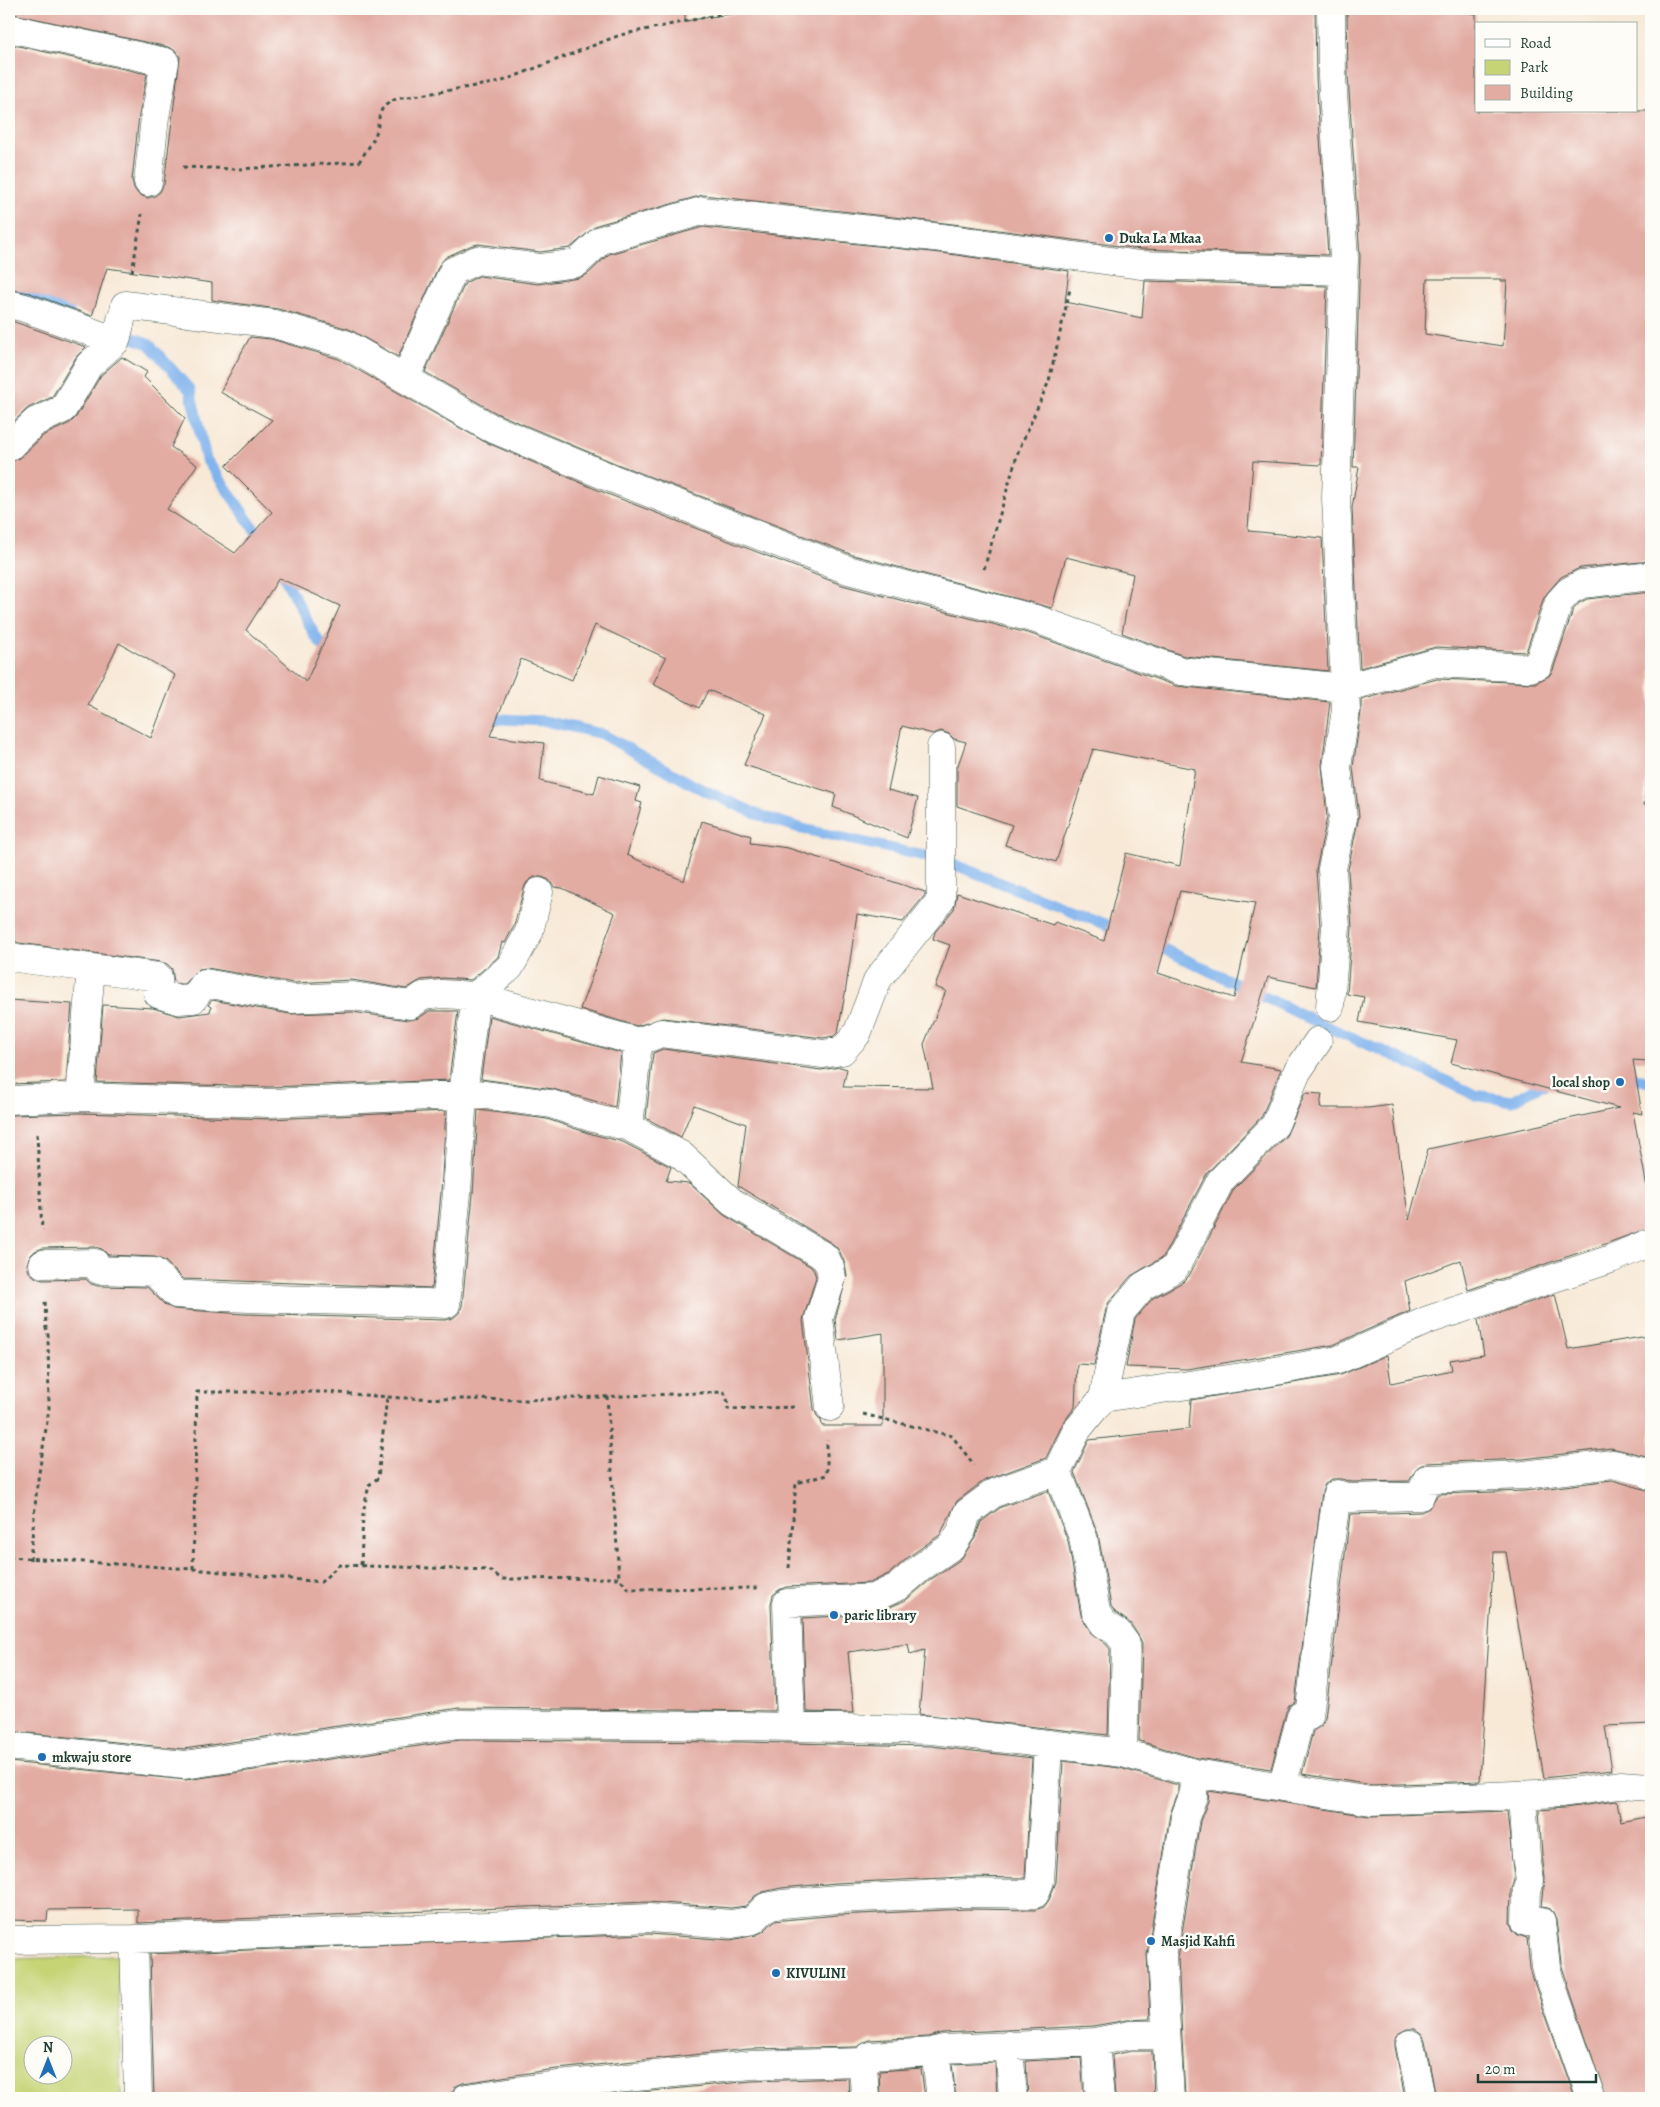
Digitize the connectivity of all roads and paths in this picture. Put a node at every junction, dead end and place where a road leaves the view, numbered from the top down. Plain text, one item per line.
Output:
1 (745, 9) edge
2 (1331, 9) edge
3 (9, 28) edge
4 (148, 182) junction
5 (1078, 256) junction
6 (1343, 271) junction
7 (9, 304) edge
8 (120, 325) junction
9 (406, 377) junction
10 (9, 447) edge
11 (1651, 576) edge
12 (974, 603) junction
13 (1345, 688) junction
14 (941, 747) dead end
15 (539, 892) dead end
16 (9, 956) edge
17 (91, 968) junction
18 (476, 996) junction
19 (1330, 1007) dead end
20 (1318, 1041) dead end
21 (638, 1042) junction
22 (463, 1094) junction
23 (80, 1097) junction
24 (36, 1099) junction
25 (9, 1100) edge
26 (629, 1127) junction
27 (1651, 1242) edge
28 (43, 1264) junction
29 (607, 1396) junction
30 (387, 1397) junction
31 (1103, 1398) junction
32 (829, 1407) junction
33 (1056, 1471) junction
34 (1651, 1476) edge
35 (994, 1493) junction
36 (9, 1557) edge
37 (30, 1560) junction
38 (361, 1565) junction
39 (193, 1569) junction
40 (619, 1578) junction
41 (787, 1596) junction
42 (791, 1727) junction
43 (9, 1746) edge
44 (1048, 1746) junction
45 (1123, 1754) junction
46 (1194, 1773) junction
47 (1282, 1787) junction
48 (1651, 1787) edge
49 (1522, 1795) junction
50 (134, 1939) junction
51 (9, 1940) edge
52 (1166, 2036) junction
53 (1095, 2042) junction
54 (1410, 2044) dead end
55 (1009, 2045) junction
56 (935, 2051) junction
57 (863, 2062) junction
58 (138, 2098) edge
59 (466, 2098) edge
60 (865, 2098) edge
61 (941, 2098) edge
62 (1013, 2098) edge
63 (1100, 2098) edge
64 (1170, 2098) edge
65 (1421, 2098) edge
66 (1591, 2098) edge

1 - 4 path
2 - 6 street
3 - 4 street
4 - 8 path
5 - 6 street
5 - 9 street
5 - 12 path
6 - 13 street
7 - 8 street
8 - 9 street
8 - 10 street
9 - 12 street
11 - 13 street
12 - 13 street
13 - 19 street
14 - 21 street
15 - 18 street
16 - 17 street
17 - 18 street
17 - 23 street
18 - 21 street
18 - 22 street
20 - 31 street
21 - 26 street
22 - 23 street
22 - 26 street
22 - 28 street
23 - 24 street
24 - 25 street
24 - 28 path
26 - 32 street
27 - 31 street
28 - 37 path
29 - 30 path
29 - 32 path
29 - 40 path
30 - 38 path
30 - 39 path
31 - 33 street
32 - 35 path
32 - 41 path
33 - 35 street
33 - 45 street
34 - 47 street
35 - 41 street
36 - 37 path
37 - 39 path
38 - 39 path
38 - 40 path
40 - 41 path
41 - 42 street
42 - 43 street
42 - 44 street
44 - 45 street
44 - 50 street
45 - 46 street
46 - 47 street
46 - 52 street
47 - 49 street
48 - 49 street
49 - 66 street
50 - 51 street
50 - 58 street
52 - 53 street
52 - 64 street
53 - 55 street
53 - 63 street
54 - 65 street
55 - 56 street
55 - 62 street
56 - 57 street
56 - 61 street
57 - 59 street
57 - 60 street

